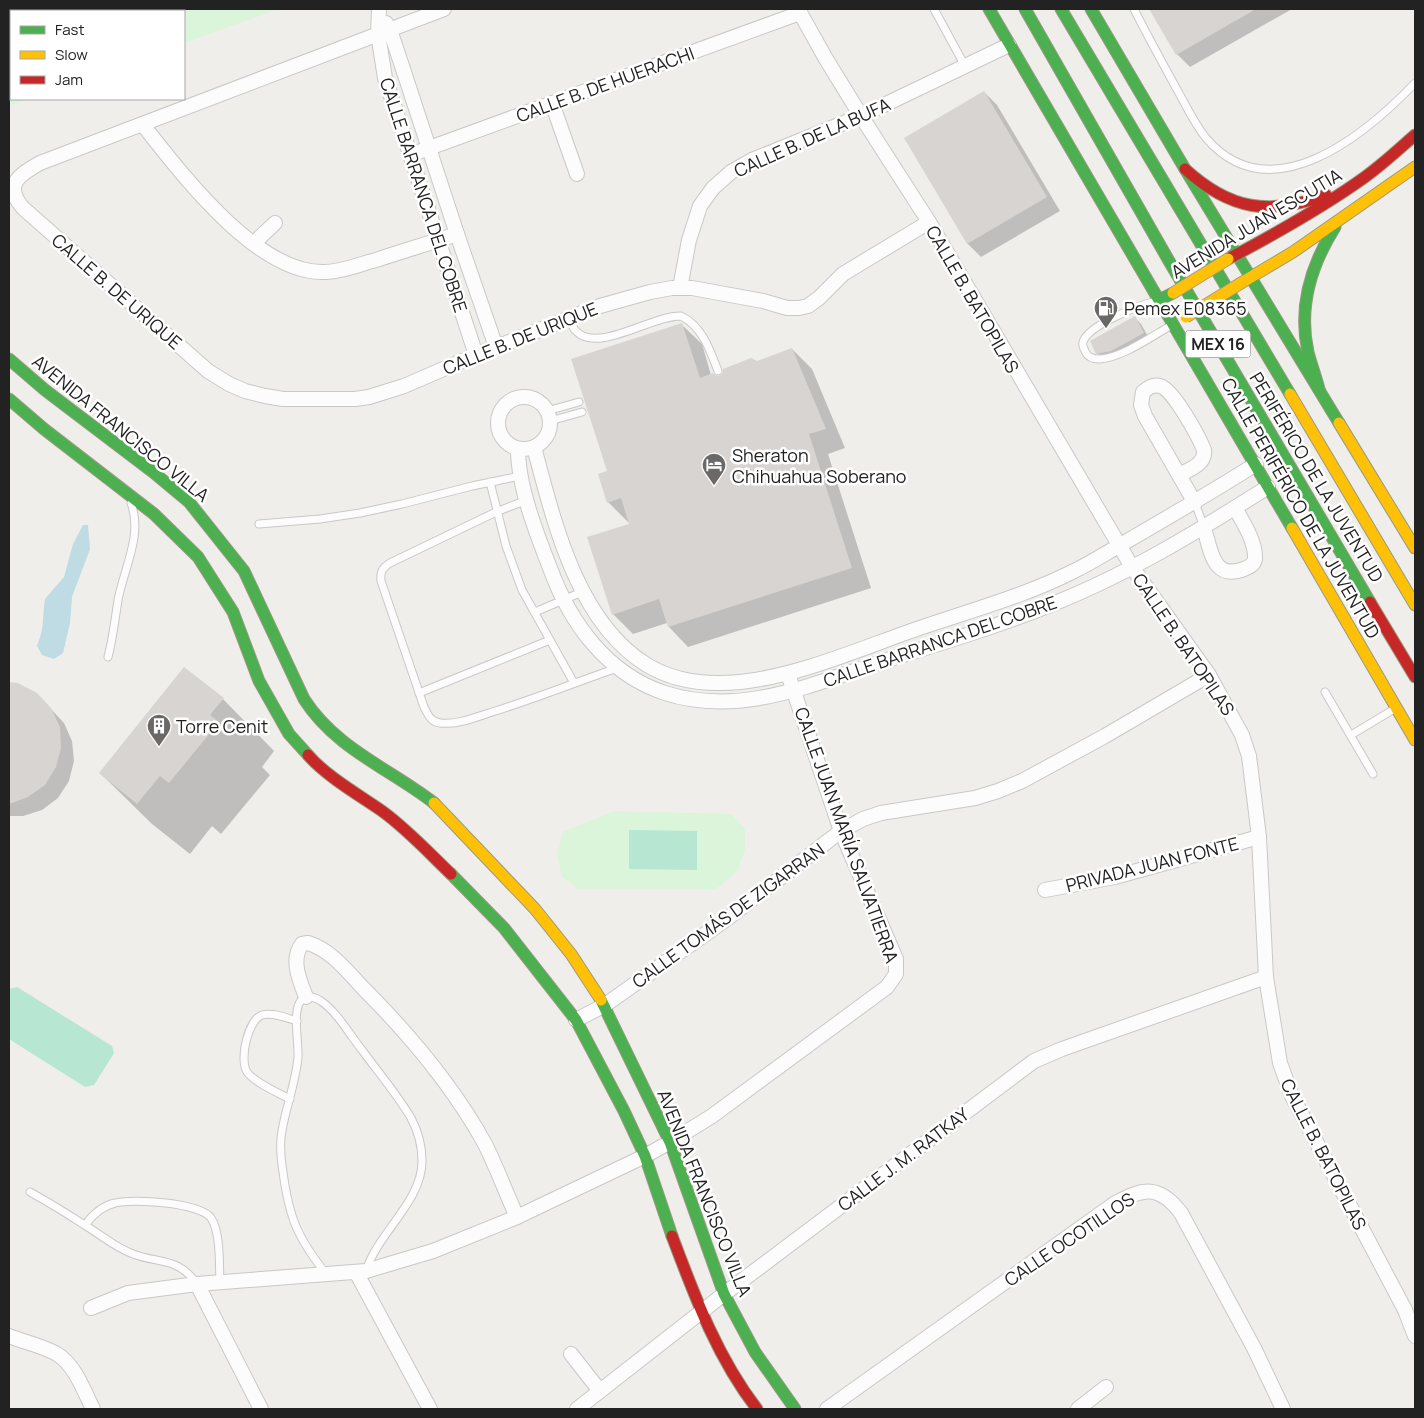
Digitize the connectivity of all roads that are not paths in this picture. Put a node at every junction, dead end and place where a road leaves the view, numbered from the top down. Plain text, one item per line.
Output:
1 (444, 9) edge
2 (934, 9) edge
3 (989, 9) edge
4 (1024, 9) edge
5 (1061, 9) edge
6 (1091, 9) edge
7 (1134, 9) edge
8 (380, 11) edge
9 (799, 11) edge
10 (384, 32) junction
11 (1009, 45) junction
12 (965, 66) junction
13 (1415, 83) edge
14 (552, 103) junction
15 (861, 116) junction
16 (143, 125) junction
17 (1415, 135) edge
18 (429, 148) junction
19 (410, 155) junction
20 (1415, 167) edge
21 (1185, 169) junction
22 (577, 174) dead end
23 (1361, 180) junction
24 (1340, 220) junction
25 (929, 222) junction
26 (276, 223) dead end
27 (457, 234) junction
28 (438, 241) junction
29 (254, 243) junction
30 (1233, 257) junction
31 (1252, 277) junction
32 (680, 288) junction
33 (1159, 300) junction
34 (570, 318) junction
35 (1174, 324) junction
36 (496, 347) junction
37 (476, 355) junction
38 (9, 359) edge
39 (718, 371) dead end
40 (1319, 388) junction
41 (9, 399) edge
42 (579, 402) dead end
43 (582, 412) dead end
44 (549, 416) junction
45 (518, 448) junction
46 (534, 448) junction
47 (1256, 464) junction
48 (1179, 475) junction
49 (520, 476) junction
50 (490, 482) junction
51 (1268, 487) junction
52 (127, 493) junction
53 (527, 500) junction
54 (1195, 503) junction
55 (1235, 508) junction
56 (496, 512) junction
57 (259, 524) dead end
58 (1204, 528) junction
59 (1120, 545) junction
60 (1415, 548) edge
61 (1132, 567) junction
62 (582, 592) junction
63 (1007, 599) junction
64 (563, 601) junction
65 (1415, 605) edge
66 (535, 612) junction
67 (1015, 619) junction
68 (550, 640) junction
69 (108, 657) dead end
70 (617, 668) junction
71 (788, 674) junction
72 (1209, 675) junction
73 (1415, 677) edge
74 (687, 681) junction
75 (574, 683) junction
76 (793, 690) junction
77 (1325, 692) dead end
78 (419, 693) junction
79 (684, 698) junction
80 (1396, 708) junction
81 (1351, 734) junction
82 (1415, 740) edge
83 (1373, 774) dead end
84 (841, 831) junction
85 (1259, 837) junction
86 (1044, 890) dead end
87 (1266, 977) junction
88 (306, 997) junction
89 (605, 1006) junction
90 (576, 1020) junction
91 (297, 1021) junction
92 (290, 1099) junction
93 (670, 1142) junction
94 (645, 1156) junction
95 (30, 1192) dead end
96 (517, 1217) junction
97 (85, 1224) junction
98 (361, 1272) junction
99 (327, 1275) junction
100 (220, 1282) junction
101 (197, 1284) junction
102 (724, 1294) junction
103 (91, 1308) dead end
104 (701, 1311) junction
105 (9, 1336) edge
106 (1415, 1336) edge
107 (570, 1354) dead end
108 (1106, 1388) dead end
109 (600, 1391) junction
110 (93, 1409) edge
111 (261, 1409) edge
112 (430, 1409) edge
113 (577, 1409) edge
114 (757, 1409) edge
115 (795, 1409) edge
116 (827, 1409) edge
117 (1078, 1409) edge
118 (1283, 1409) edge

1 - 10 street, CALLE B. DE URIQUE
2 - 12 lane
3 - 11 main road, CALLE PERIFÉRICO DE LA JUVENTUD
4 - 73 main road, PERIFÉRICO DE LA JUVENTUD / MEX 16
5 - 65 main road, PERIFÉRICO DE LA JUVENTUD / MEX 16
6 - 21 main road
7 - 13 lane
8 - 10 street
9 - 14 street, CALLE B. DE HUERACHI
9 - 15 street, CALLE B. BATOPILAS
10 - 16 street, CALLE B. DE URIQUE
10 - 18 street, CALLE BARRANCA DEL COBRE
10 - 19 street, CALLE BARRANCA DEL COBRE
11 - 12 street, CALLE B. DE LA BUFA
11 - 33 main road, CALLE PERIFÉRICO DE LA JUVENTUD
12 - 15 street, CALLE B. DE LA BUFA
14 - 18 street, CALLE B. DE HUERACHI
14 - 22 street
15 - 25 street, CALLE B. BATOPILAS
15 - 32 street, CALLE B. DE LA BUFA
16 - 29 street
16 - 37 street, CALLE B. DE URIQUE
17 - 23 main road, AVENIDA JUAN ESCUTIA
18 - 19 street, CALLE B. DE HUERACHI
18 - 27 street, CALLE BARRANCA DEL COBRE
19 - 28 street, CALLE BARRANCA DEL COBRE
20 - 24 main road
21 - 23 main road
21 - 30 main road
23 - 30 main road, AVENIDA JUAN ESCUTIA
24 - 31 main road
24 - 40 main road
25 - 32 street, CALLE B. DE URIQUE
25 - 59 street, CALLE B. BATOPILAS
26 - 29 street
27 - 28 street
27 - 36 street, CALLE BARRANCA DEL COBRE
28 - 29 street
28 - 37 street, CALLE BARRANCA DEL COBRE
30 - 31 main road
30 - 33 main road, AVENIDA JUAN ESCUTIA, bridge
31 - 35 main road, bridge
31 - 40 main road
32 - 34 street, CALLE B. DE URIQUE
33 - 35 main road, CALLE PERIFÉRICO DE LA JUVENTUD
33 - 35 lane
34 - 36 street, CALLE B. DE URIQUE
34 - 39 lane
35 - 47 main road, CALLE PERIFÉRICO DE LA JUVENTUD
36 - 37 street, CALLE B. DE URIQUE
38 - 89 main road, AVENIDA FRANCISCO VILLA
40 - 60 main road
41 - 52 main road
42 - 44 lane
43 - 44 lane
44 - 45 street
44 - 46 street
45 - 46 street
45 - 49 street, CALLE BARRANCA DEL COBRE
46 - 62 street, CALLE BARRANCA DEL COBRE
47 - 51 main road, CALLE PERIFÉRICO DE LA JUVENTUD
47 - 54 street, CALLE BARRANCA DEL COBRE
48 - 48 street
48 - 54 street
49 - 50 lane
49 - 53 street, CALLE BARRANCA DEL COBRE
50 - 56 lane
50 - 57 lane
51 - 55 street, CALLE BARRANCA DEL COBRE
51 - 80 main road, CALLE PERIFÉRICO DE LA JUVENTUD
52 - 69 lane
52 - 90 main road
53 - 56 lane
53 - 64 street, CALLE BARRANCA DEL COBRE
54 - 58 lane
54 - 59 street, CALLE BARRANCA DEL COBRE
55 - 58 street, CALLE BARRANCA DEL COBRE
55 - 58 street
56 - 66 lane
56 - 78 lane
58 - 61 street, CALLE BARRANCA DEL COBRE
59 - 61 street, CALLE B. BATOPILAS
59 - 63 street, CALLE BARRANCA DEL COBRE
61 - 67 street, CALLE BARRANCA DEL COBRE
61 - 72 street, CALLE B. BATOPILAS
62 - 64 lane
62 - 74 street, CALLE BARRANCA DEL COBRE
63 - 67 street
63 - 71 street, CALLE BARRANCA DEL COBRE
64 - 66 lane
64 - 70 street, CALLE BARRANCA DEL COBRE
66 - 68 lane
67 - 76 street, CALLE BARRANCA DEL COBRE
68 - 75 lane
68 - 78 lane
70 - 75 lane
70 - 79 street, CALLE BARRANCA DEL COBRE
71 - 74 street, CALLE BARRANCA DEL COBRE
71 - 76 street, CALLE JUAN MARÍA SALVATIERRA
72 - 84 street, CALLE TOMÁS DE ZIGARRAN
72 - 85 street, CALLE B. BATOPILAS
74 - 79 street
75 - 78 lane
76 - 79 street, CALLE BARRANCA DEL COBRE
76 - 84 street, CALLE JUAN MARÍA SALVATIERRA
77 - 81 lane
80 - 81 lane
80 - 82 main road, CALLE PERIFÉRICO DE LA JUVENTUD
81 - 83 lane
84 - 89 street, CALLE TOMÁS DE ZIGARRAN
84 - 93 street, CALLE JUAN MARÍA SALVATIERRA
85 - 86 street, PRIVADA JUAN FONTE
85 - 87 street, CALLE B. BATOPILAS
87 - 102 street, CALLE J. M. RATKAY
87 - 106 street, CALLE B. BATOPILAS
88 - 91 lane
88 - 96 street
88 - 98 lane
89 - 90 street, CALLE TOMÁS DE ZIGARRAN
89 - 93 main road, AVENIDA FRANCISCO VILLA
90 - 94 main road
91 - 92 lane
91 - 92 lane
92 - 99 lane
93 - 94 street, CALLE JUAN MARÍA SALVATIERRA
93 - 102 main road, AVENIDA FRANCISCO VILLA
94 - 96 street, CALLE JUAN MARÍA SALVATIERRA
94 - 104 main road
95 - 97 lane
96 - 98 street, CALLE JUAN MARÍA SALVATIERRA
97 - 100 lane
97 - 101 lane
98 - 99 street, CALLE JUAN MARÍA SALVATIERRA
98 - 112 street
99 - 100 street, CALLE JUAN MARÍA SALVATIERRA
100 - 101 street, CALLE JUAN MARÍA SALVATIERRA
101 - 103 street, CALLE JUAN MARÍA SALVATIERRA
101 - 111 street
102 - 104 street, CALLE J. M. RATKAY
102 - 115 main road, AVENIDA FRANCISCO VILLA
104 - 109 street, CALLE J. M. RATKAY
104 - 114 main road
105 - 110 street
107 - 109 street
108 - 117 street
109 - 113 street, CALLE J. M. RATKAY
116 - 118 street, CALLE OCOTILLOS

